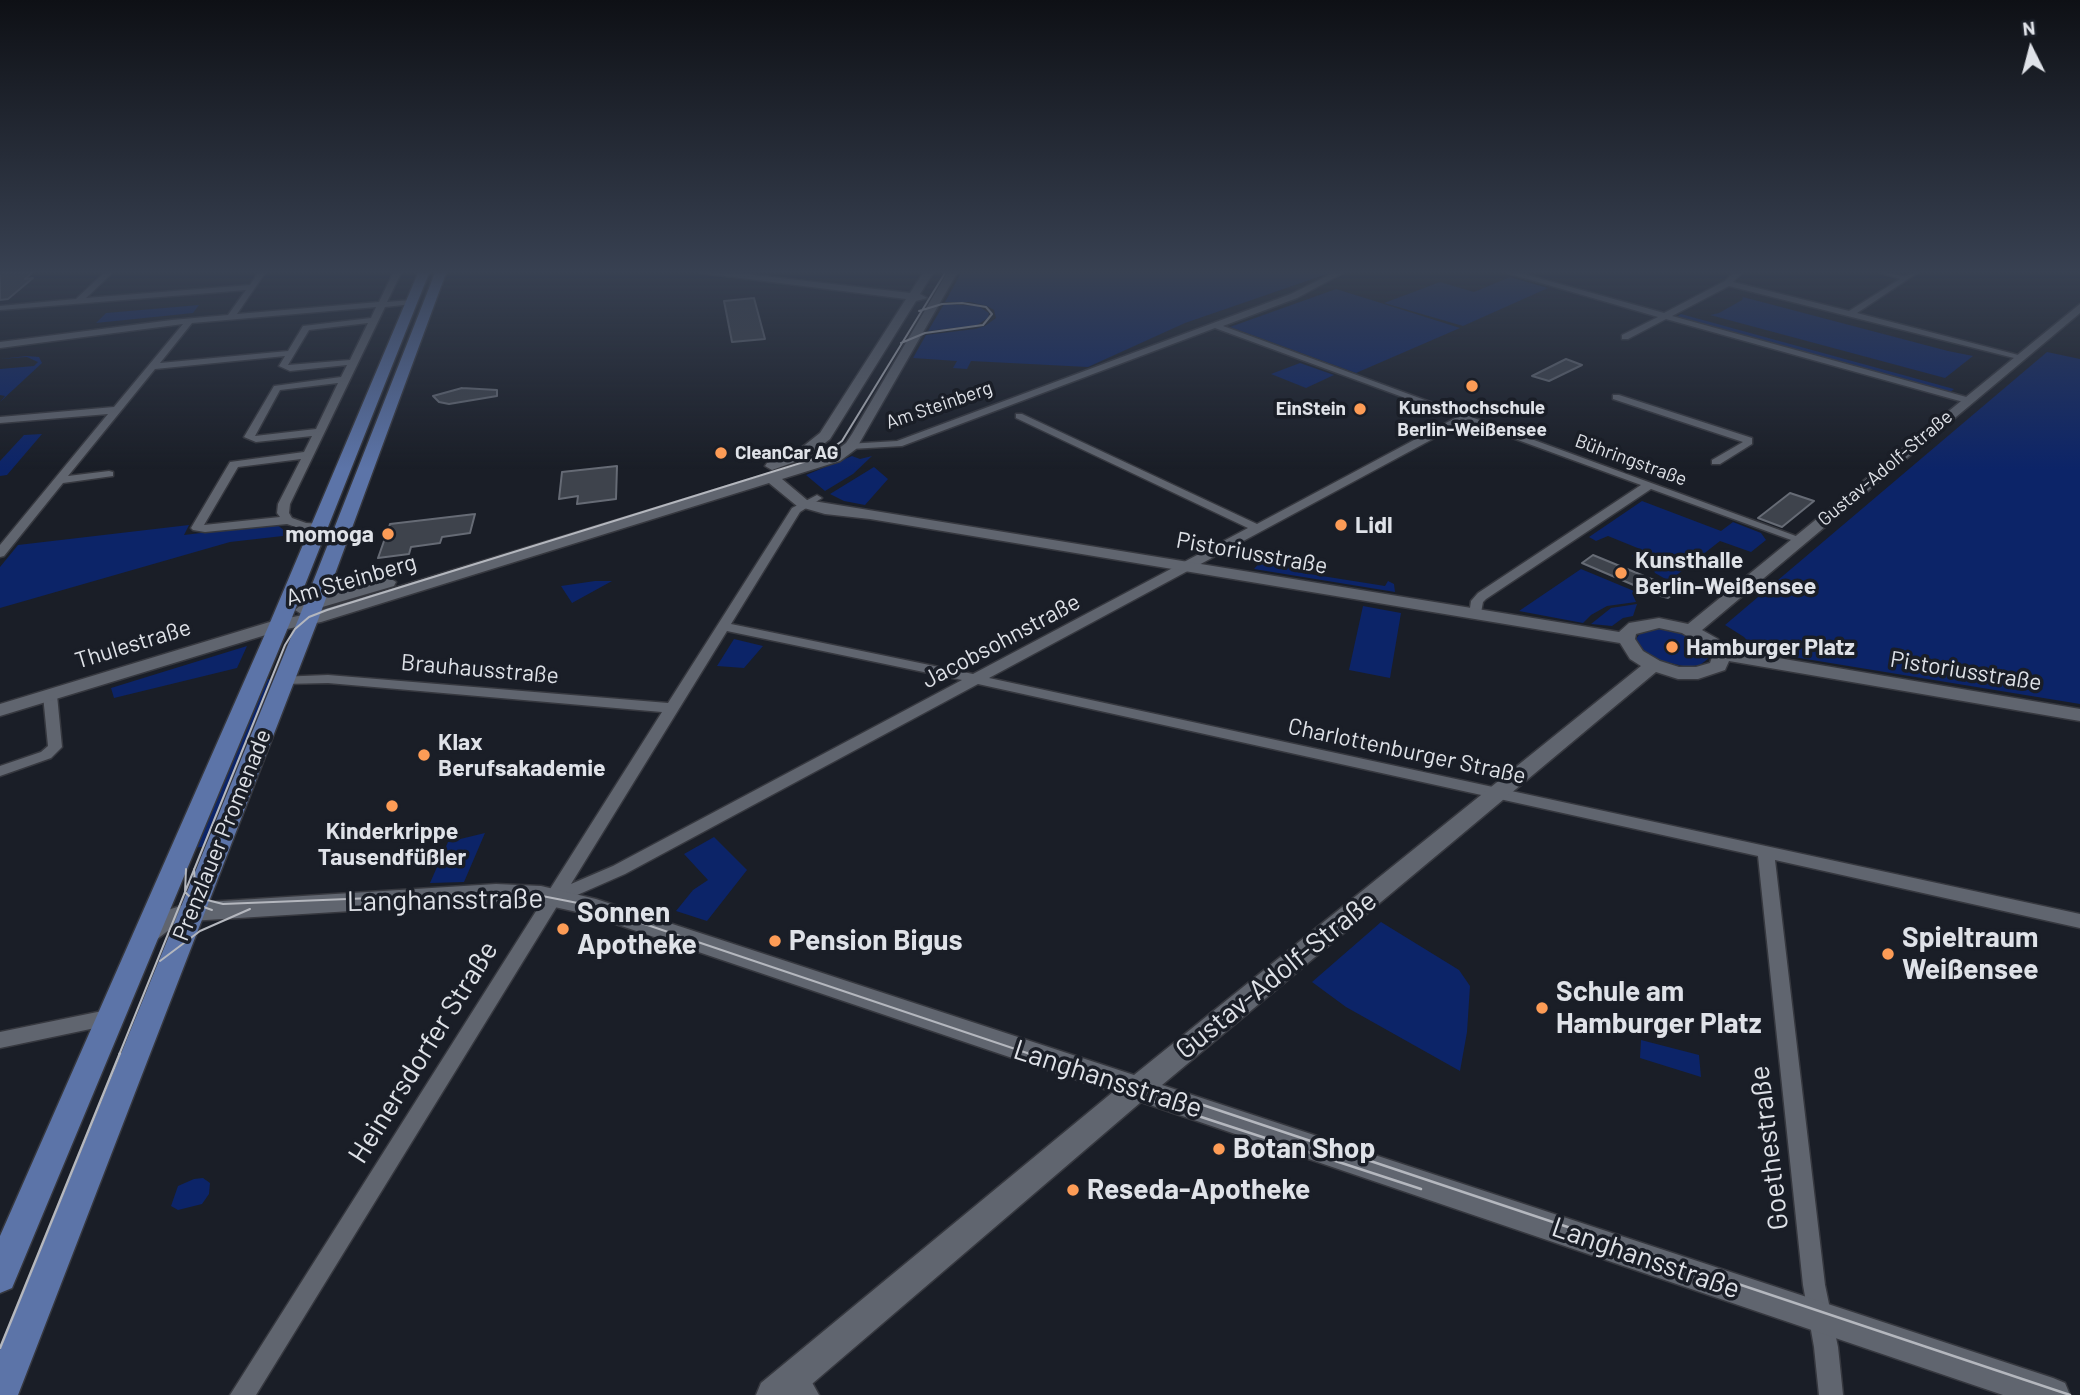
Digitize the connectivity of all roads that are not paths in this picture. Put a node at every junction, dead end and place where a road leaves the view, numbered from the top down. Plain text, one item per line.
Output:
1 (52, 338) edge
2 (176, 338) edge
3 (300, 338) edge
4 (364, 338) edge
5 (397, 338) edge
6 (416, 338) edge
7 (887, 338) edge
8 (914, 338) edge
9 (1183, 338) edge
10 (1249, 338) edge
11 (1744, 338) edge
12 (1946, 338) edge
13 (2040, 338) edge
14 (0, 345) edge
15 (290, 353) junction
16 (2018, 356) junction
17 (352, 362) junction
18 (154, 366) junction
19 (343, 380) junction
20 (1616, 397) dead end
21 (1967, 400) junction
22 (118, 410) junction
23 (1019, 416) dead end
24 (1465, 417) junction
25 (0, 420) edge
26 (319, 432) junction
27 (851, 446) junction
28 (309, 454) junction
29 (1716, 462) dead end
30 (364, 472) junction
31 (109, 474) dead end
32 (340, 474) junction
33 (774, 474) junction
34 (61, 480) junction
35 (1649, 485) junction
36 (811, 501) junction
37 (288, 520) junction
38 (320, 526) junction
39 (1257, 528) junction
40 (1798, 540) junction
41 (0, 553) edge
42 (1186, 567) junction
43 (311, 612) junction
44 (1475, 615) junction
45 (279, 625) junction
46 (725, 627) junction
47 (1691, 630) junction
48 (1626, 639) junction
49 (1720, 654) junction
50 (1653, 665) junction
51 (978, 679) junction
52 (284, 680) junction
53 (50, 695) junction
54 (673, 708) junction
55 (0, 710) edge
56 (2080, 715) edge
57 (0, 771) edge
58 (1497, 794) junction
59 (1766, 852) junction
60 (555, 898) junction
61 (190, 912) junction
62 (2080, 921) edge
63 (147, 933) junction
64 (112, 1017) junction
65 (0, 1040) edge
66 (1138, 1088) junction
67 (0, 1276) edge
68 (1820, 1317) junction
69 (792, 1389) edge
70 (0, 1395) edge
71 (242, 1395) edge
72 (1832, 1395) edge
73 (2053, 1395) edge

1 - 14 street
2 - 18 street
3 - 15 street
4 - 17 street
5 - 32 main road, Prenzlauer Promenade
6 - 30 main road, Prenzlauer Promenade
7 - 33 street
8 - 27 street
9 - 27 street, Am Steinberg
10 - 24 street, Bühringstraße
11 - 21 street
12 - 16 street
13 - 16 street, Gustav-Adolf-Straße
15 - 17 street
15 - 18 street
16 - 21 street, Gustav-Adolf-Straße
17 - 19 street
18 - 22 street
19 - 26 street
19 - 26 street
20 - 29 street
21 - 40 street, Gustav-Adolf-Straße
22 - 25 street
22 - 34 street
23 - 39 street
24 - 35 street, Bühringstraße
24 - 39 street, Jacobsohnstraße
26 - 28 street
27 - 33 street, Am Steinberg
28 - 37 street
28 - 37 street
30 - 32 main road
30 - 43 main road, Prenzlauer Promenade
31 - 34 street
32 - 38 main road, Prenzlauer Promenade
33 - 36 street, Pistoriusstraße
33 - 43 street, Am Steinberg
34 - 41 street
35 - 40 street, Bühringstraße
35 - 44 street
36 - 42 street, Pistoriusstraße
36 - 46 street, Heinersdorfer Straße
37 - 38 street
38 - 45 main road, Prenzlauer Promenade
39 - 42 street, Jacobsohnstraße
40 - 47 street, Gustav-Adolf-Straße
42 - 44 street, Pistoriusstraße
42 - 51 street, Jacobsohnstraße
43 - 45 street, Am Steinberg
43 - 52 main road, Prenzlauer Promenade
44 - 48 street, Pistoriusstraße
45 - 53 street, Thulestraße
45 - 63 main road, Prenzlauer Promenade
46 - 51 street, Charlottenburger Straße
46 - 54 street, Heinersdorfer Straße
47 - 48 street
47 - 49 street
48 - 50 street
49 - 50 street
49 - 56 street, Pistoriusstraße
50 - 58 street, Gustav-Adolf-Straße
51 - 58 street, Charlottenburger Straße
51 - 60 street, Jacobsohnstraße
52 - 54 street, Brauhausstraße
52 - 61 main road, Prenzlauer Promenade
53 - 55 street, Thulestraße
53 - 57 street
54 - 60 street, Heinersdorfer Straße
58 - 59 street, Charlottenburger Straße
58 - 66 street, Gustav-Adolf-Straße
59 - 62 street, Charlottenburger Straße
59 - 68 street, Goethestraße
60 - 61 street, Langhansstraße
60 - 66 street, Langhansstraße
60 - 71 street, Heinersdorfer Straße
61 - 63 street, Langhansstraße
61 - 70 main road, Prenzlauer Promenade
63 - 64 main road, Prenzlauer Promenade
64 - 65 street
64 - 67 main road, Prenzlauer Promenade
66 - 68 street, Langhansstraße
66 - 69 street, Gustav-Adolf-Straße
68 - 72 street, Goethestraße
68 - 73 street, Langhansstraße

